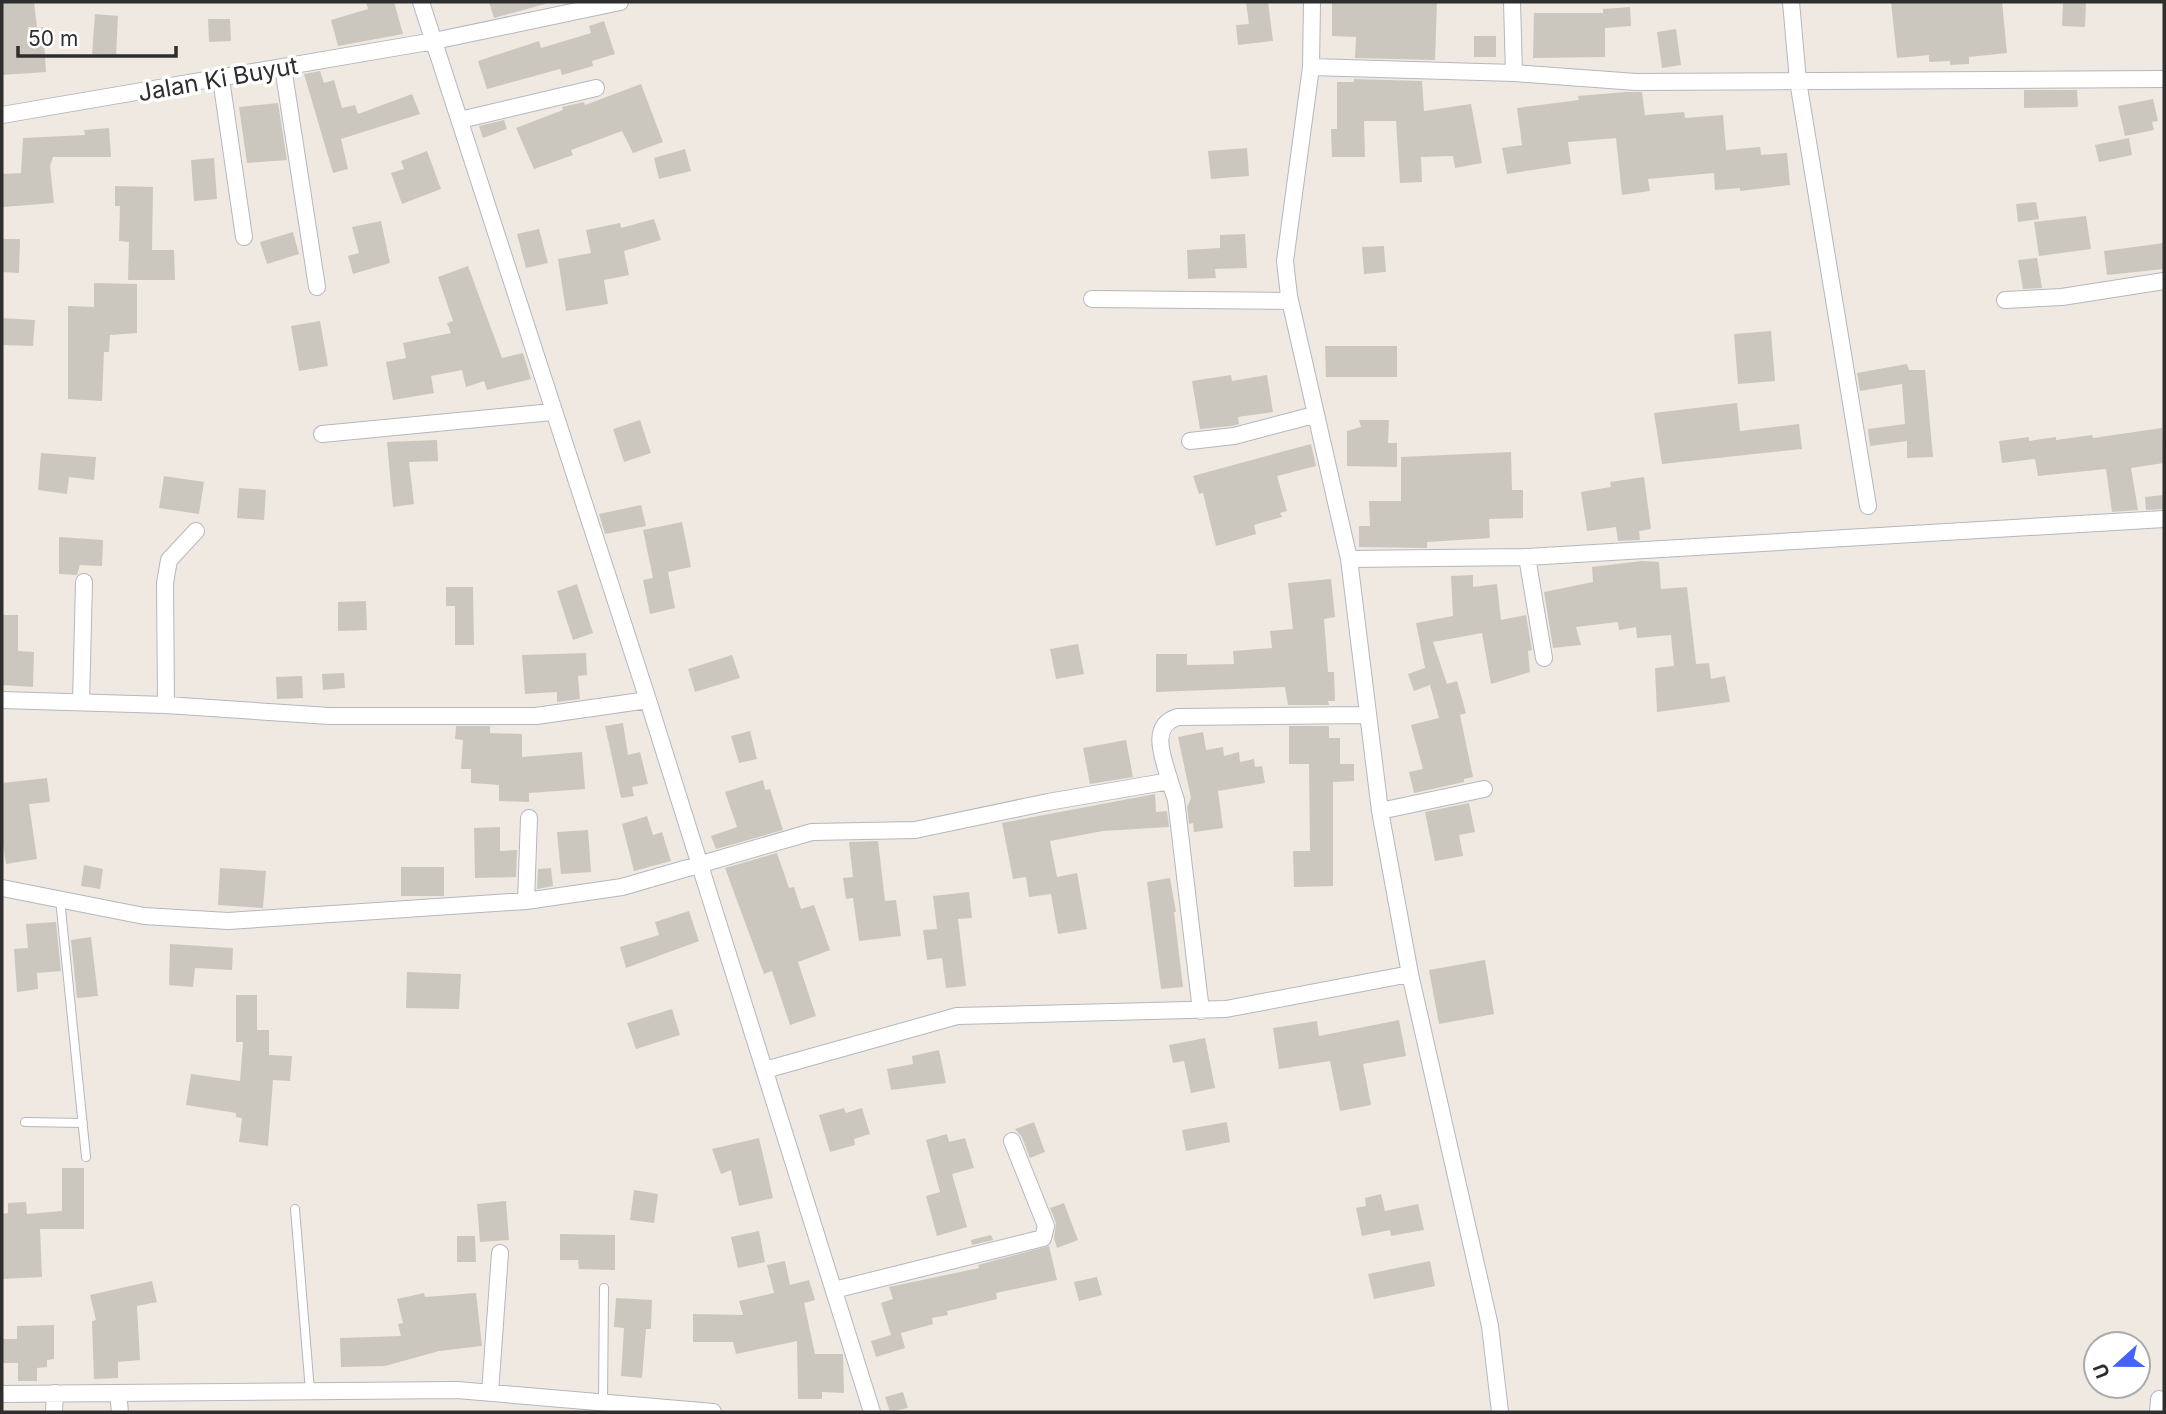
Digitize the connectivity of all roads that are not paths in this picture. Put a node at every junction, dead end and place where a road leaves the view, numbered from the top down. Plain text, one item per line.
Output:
1 (421, 2) edge
2 (620, 2) edge
3 (1312, 2) edge
4 (1512, 2) edge
5 (1791, 2) edge
6 (434, 41) junction
7 (283, 67) junction
8 (1311, 67) junction
9 (1514, 73) junction
10 (221, 79) junction
11 (2164, 79) edge
12 (1798, 81) junction
13 (596, 88) dead end
14 (2, 115) edge
15 (460, 120) junction
16 (244, 237) dead end
17 (2164, 281) edge
18 (317, 287) dead end
19 (1092, 299) dead end
20 (1290, 300) junction
21 (2005, 300) dead end
22 (552, 412) junction
23 (1314, 415) junction
24 (322, 434) dead end
25 (1190, 441) dead end
26 (1868, 506) dead end
27 (2164, 519) edge
28 (196, 531) dead end
29 (1527, 557) junction
30 (1349, 559) junction
31 (84, 582) dead end
32 (1544, 658) dead end
33 (2, 699) edge
34 (648, 700) junction
35 (81, 702) junction
36 (166, 705) junction
37 (1368, 715) junction
38 (1171, 785) junction
39 (1485, 789) dead end
40 (1380, 811) junction
41 (529, 818) dead end
42 (701, 866) junction
43 (2, 888) edge
44 (61, 899) junction
45 (526, 901) junction
46 (1410, 974) junction
47 (1202, 1011) junction
48 (765, 1070) junction
49 (25, 1122) dead end
50 (83, 1124) junction
51 (1012, 1140) dead end
52 (86, 1157) dead end
53 (295, 1209) dead end
54 (500, 1253) dead end
55 (604, 1288) dead end
56 (834, 1290) junction
57 (310, 1391) junction
58 (490, 1392) junction
59 (55, 1393) junction
60 (118, 1393) junction
61 (2, 1394) edge
62 (603, 1402) junction
63 (558, 1405) edge
64 (684, 1411) edge
65 (54, 1412) edge
66 (120, 1412) edge
67 (713, 1412) edge
68 (872, 1412) edge
69 (1500, 1412) edge

1 - 6 street
2 - 6 street, Jalan Ki Buyut
3 - 8 street
4 - 9 street
5 - 12 street
6 - 7 street, Jalan Ki Buyut
6 - 15 street
7 - 10 street, Jalan Ki Buyut
7 - 18 street
8 - 9 street
8 - 20 street
9 - 12 street
10 - 14 street, Jalan Ki Buyut
10 - 16 street
11 - 12 street
12 - 26 street
13 - 15 street
15 - 22 street
17 - 21 street
19 - 20 street
20 - 23 street
22 - 24 street
22 - 34 street
23 - 25 street
23 - 30 street
27 - 29 street
28 - 36 street
29 - 30 street
29 - 32 street
30 - 37 street
31 - 35 street
33 - 35 street
34 - 36 street
34 - 42 street
35 - 36 street
37 - 38 street
37 - 40 street
38 - 42 street
38 - 47 street
39 - 40 street
40 - 46 street
41 - 45 street
42 - 45 street
42 - 48 street
43 - 44 street
44 - 45 street
44 - 50 lane
46 - 47 street
46 - 69 street
47 - 48 street
48 - 56 street
49 - 50 lane
50 - 52 lane
51 - 56 street
53 - 57 lane
54 - 58 street
55 - 62 lane
56 - 68 street
57 - 58 street
57 - 60 street
58 - 63 street
59 - 60 street
59 - 61 street
59 - 65 street
60 - 66 street
62 - 63 street
62 - 64 street
64 - 67 street

